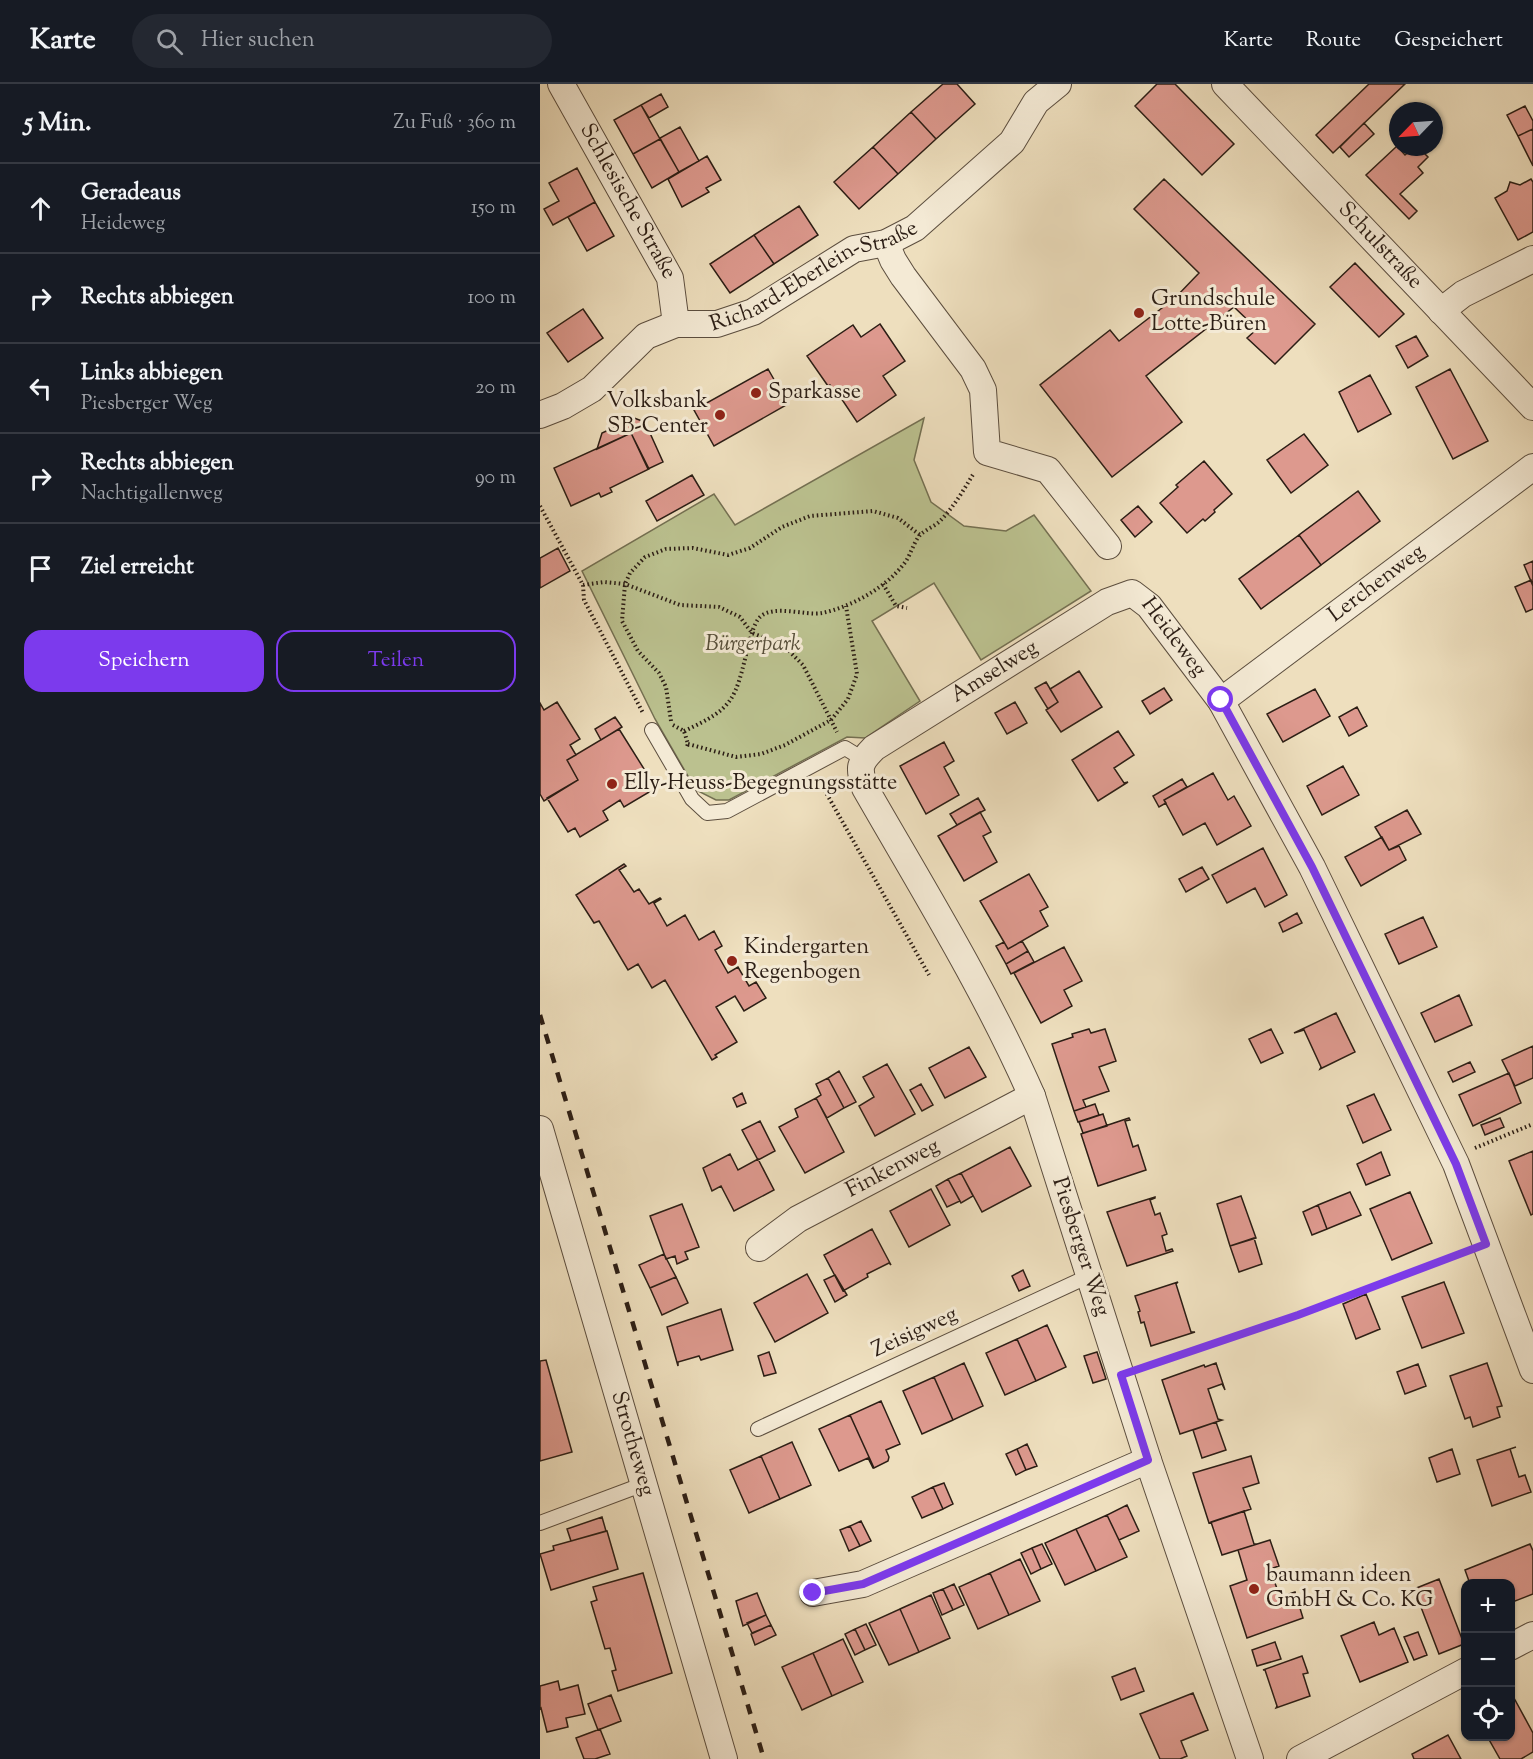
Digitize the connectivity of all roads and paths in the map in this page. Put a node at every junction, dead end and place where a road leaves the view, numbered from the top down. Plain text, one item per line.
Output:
1 (561, 84) edge
2 (1058, 84) edge
3 (1225, 84) edge
4 (886, 243) junction
5 (1533, 259) edge
6 (1442, 311) junction
7 (676, 324) junction
8 (1533, 407) edge
9 (540, 415) edge
10 (987, 452) junction
11 (1533, 466) edge
12 (540, 506) edge
13 (920, 534) junction
14 (1108, 546) dead end
15 (625, 584) junction
16 (883, 584) junction
17 (583, 585) junction
18 (1132, 593) joint
19 (846, 606) junction
20 (907, 608) dead end
21 (752, 633) junction
22 (1221, 700) junction
23 (831, 720) junction
24 (672, 724) dead end
25 (652, 730) joint
26 (684, 731) dead end
27 (688, 744) dead end
28 (854, 754) junction
29 (811, 766) junction
30 (929, 975) dead end
31 (1032, 1096) junction
32 (1533, 1124) edge
33 (540, 1130) edge
34 (1452, 1158) junction
35 (1486, 1244) junction
36 (759, 1248) dead end
37 (1089, 1276) junction
38 (1533, 1370) edge
39 (1121, 1375) junction
40 (758, 1429) dead end
41 (1148, 1460) junction
42 (644, 1484) junction
43 (540, 1523) edge
44 (813, 1593) dead end
45 (1533, 1635) edge
46 (1515, 1644) edge
47 (1461, 1674) edge
48 (724, 1759) edge
49 (1250, 1759) edge
50 (1300, 1759) edge

1 - 7 street, Schlesische Straße
2 - 4 street, Richard-Eberlein-Straße
3 - 6 street, Schulstraße
4 - 7 street, Richard-Eberlein-Straße
4 - 10 street
5 - 6 street
6 - 8 street, Schulstraße
7 - 9 street, Richard-Eberlein-Straße
10 - 13 path
10 - 14 street
11 - 22 street, Lerchenweg
12 - 17 path
13 - 15 path
13 - 16 path
15 - 17 path
15 - 21 path
15 - 24 path
16 - 19 path
16 - 20 path
17 - 25 path
18 - 22 street, Heideweg
18 - 28 street, Amselweg
19 - 21 path
19 - 23 path
21 - 23 path
21 - 26 path
22 - 34 street, Heideweg
23 - 27 path
23 - 28 path
25 - 29 lane
28 - 29 lane
28 - 31 street, Piesberger Weg
29 - 30 path
31 - 36 street, Finkenweg
31 - 37 street, Piesberger Weg
32 - 34 path
33 - 42 street, Strotheweg
34 - 35 street, Heideweg
35 - 38 street, Heideweg
35 - 39 path
37 - 39 street, Piesberger Weg
37 - 40 lane, Zeisigweg
39 - 41 street, Piesberger Weg
41 - 44 street
41 - 49 street, Piesberger Weg
42 - 43 lane
42 - 48 street, Strotheweg
45 - 46 street
47 - 50 street

